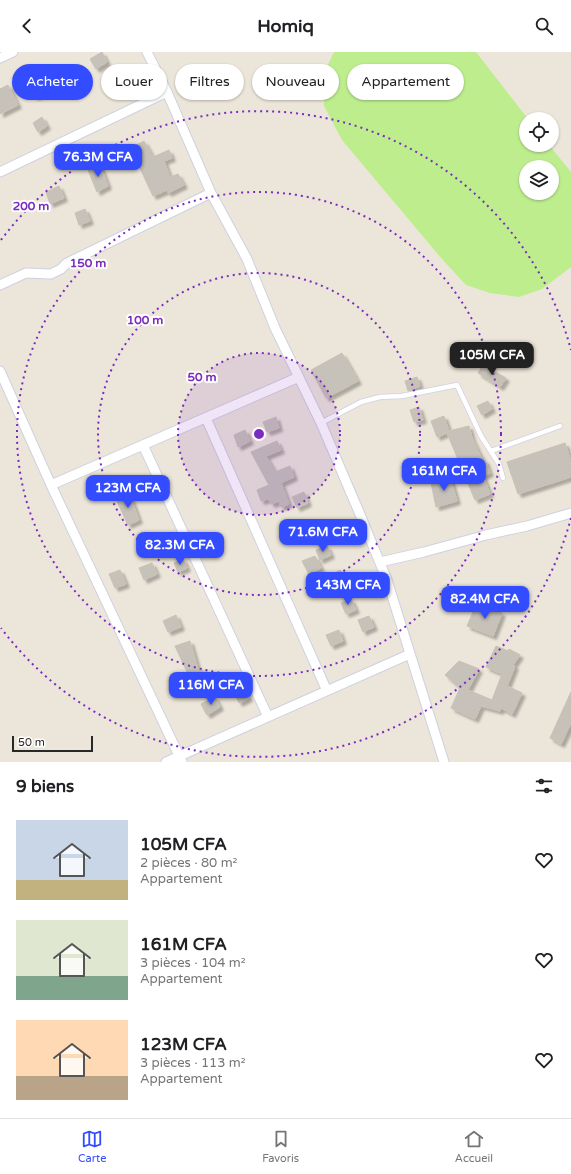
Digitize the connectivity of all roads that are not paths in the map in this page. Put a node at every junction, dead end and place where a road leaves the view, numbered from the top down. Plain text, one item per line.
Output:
1 (13, 52) edge
2 (147, 52) edge
3 (0, 58) edge
4 (153, 64) edge
5 (167, 92) edge
6 (150, 100) edge
7 (0, 172) edge
8 (210, 193) junction
9 (0, 285) edge
10 (0, 372) edge
11 (299, 377) junction
12 (206, 418) junction
13 (321, 423) junction
14 (560, 426) dead end
15 (143, 445) junction
16 (491, 451) junction
17 (504, 478) dead end
18 (51, 485) junction
19 (571, 513) edge
20 (380, 562) junction
21 (410, 654) junction
22 (327, 691) junction
23 (268, 717) junction
24 (181, 759) edge
25 (166, 762) edge
26 (444, 762) edge

1 - 3 street
2 - 4 street
5 - 8 street
6 - 7 street
8 - 9 street
8 - 11 street
10 - 18 street
11 - 12 street
11 - 13 street
12 - 15 street
12 - 22 street
13 - 16 lane
13 - 20 street
14 - 16 lane
15 - 18 street
15 - 23 street
16 - 17 lane
18 - 24 street
19 - 20 street
20 - 21 street
21 - 22 street
21 - 26 street
22 - 23 street
23 - 24 street
24 - 25 street

